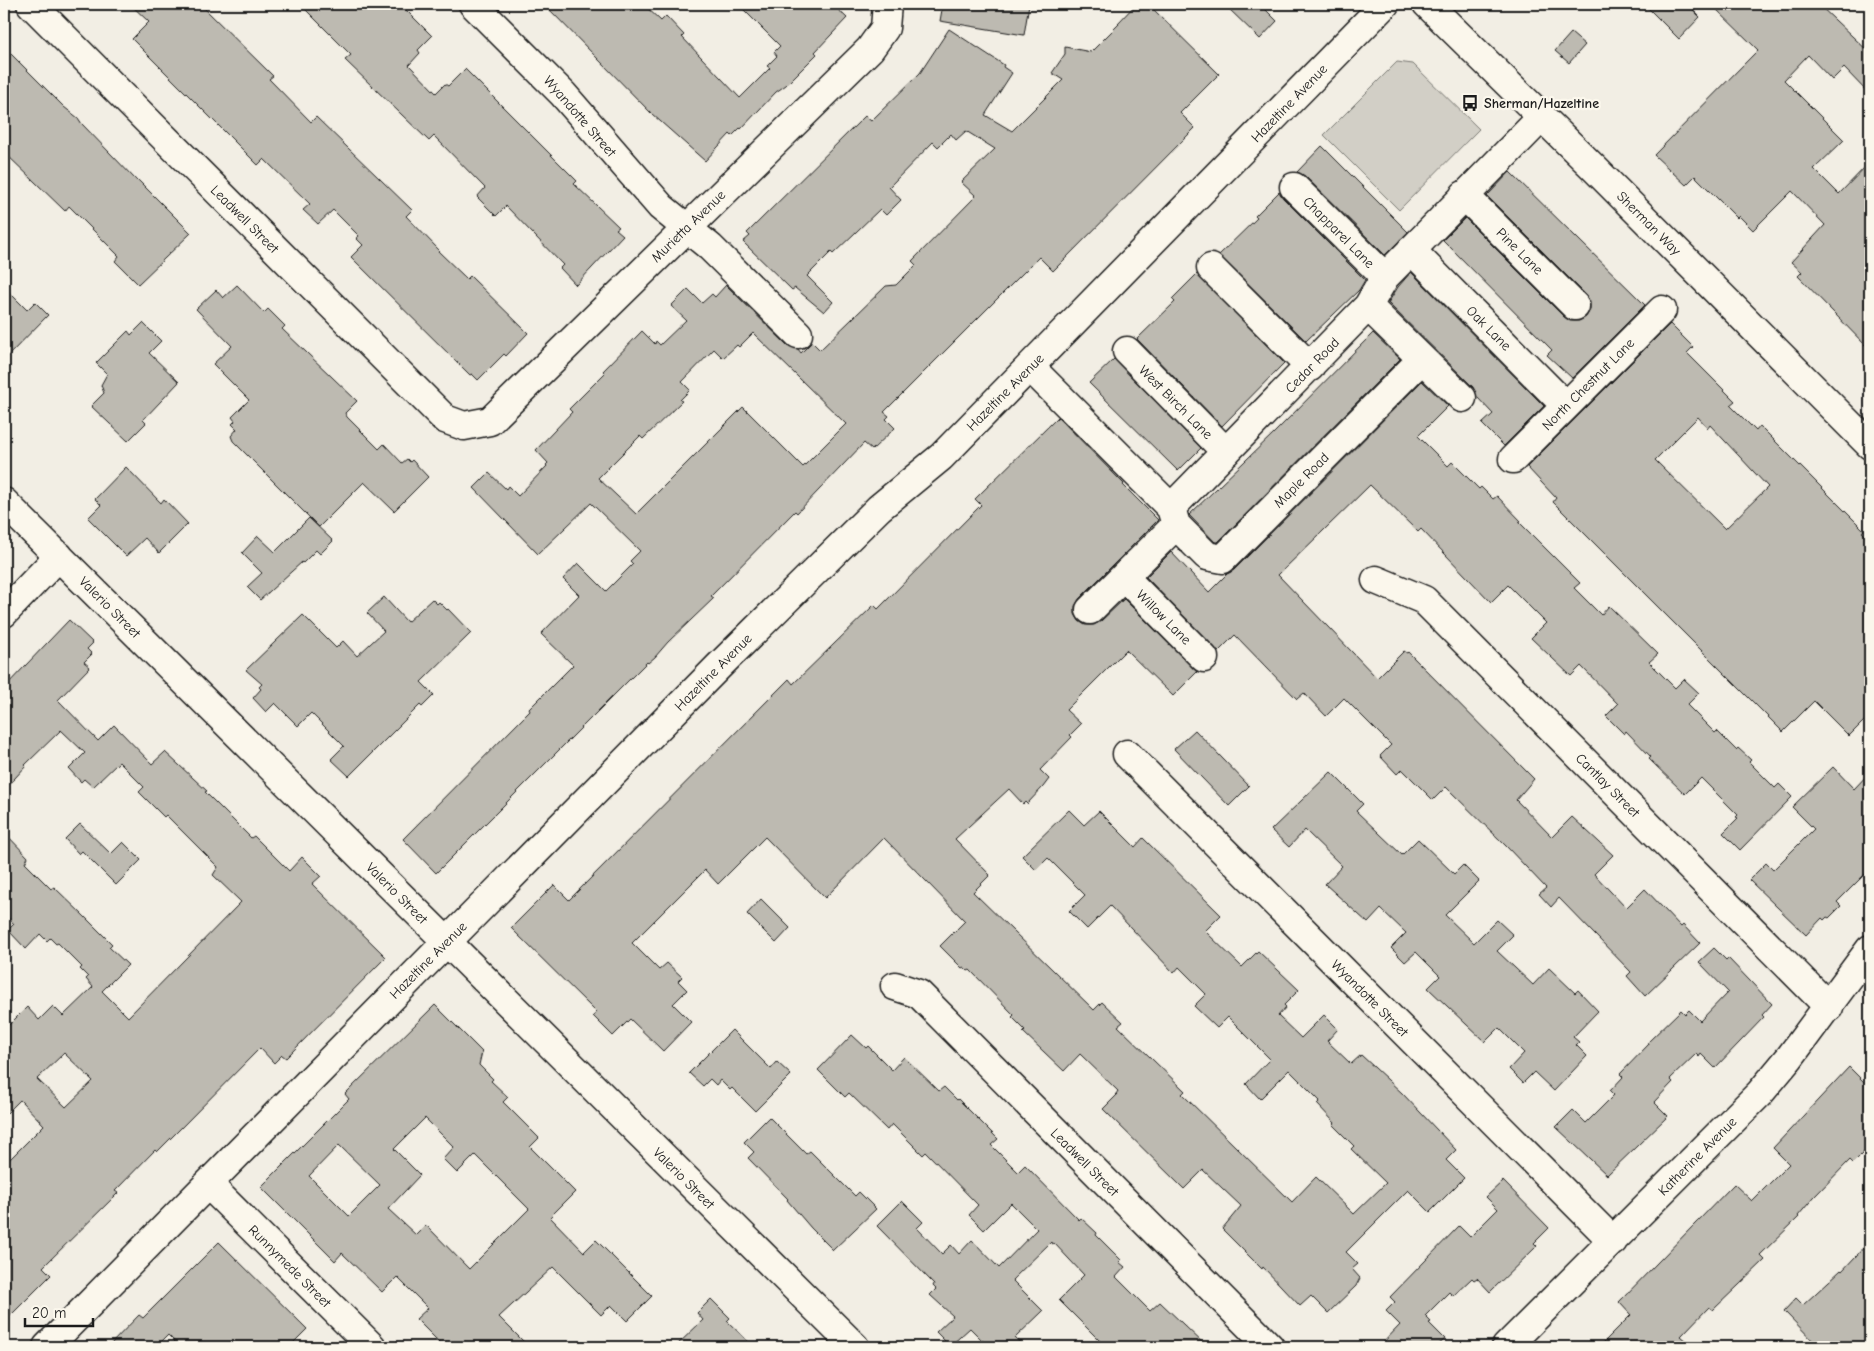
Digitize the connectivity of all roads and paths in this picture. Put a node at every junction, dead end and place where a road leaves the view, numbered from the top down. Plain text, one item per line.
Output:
1 (31, 4) edge
2 (473, 4) edge
3 (887, 4) edge
4 (1385, 4) edge
5 (1427, 4) edge
6 (1542, 117) junction
7 (1294, 186) dead end
8 (1464, 195) junction
9 (686, 228) junction
10 (1411, 250) junction
11 (1211, 268) dead end
12 (1384, 277) junction
13 (1368, 306) junction
14 (1575, 306) dead end
15 (1662, 310) dead end
16 (798, 334) dead end
17 (1127, 351) dead end
18 (1422, 359) junction
19 (1030, 367) junction
20 (1310, 367) junction
21 (1462, 398) dead end
22 (1566, 406) junction
23 (464, 426) joint
24 (1870, 445) edge
25 (1226, 452) junction
26 (1513, 458) dead end
27 (4, 502) edge
28 (1173, 516) junction
29 (59, 556) junction
30 (1124, 577) junction
31 (1376, 580) dead end
32 (1090, 610) dead end
33 (4, 613) edge
34 (1204, 658) dead end
35 (1127, 754) dead end
36 (446, 942) junction
37 (1870, 949) edge
38 (895, 986) dead end
39 (1828, 1006) junction
40 (208, 1184) junction
41 (1613, 1241) junction
42 (47, 1347) edge
43 (372, 1347) edge
44 (854, 1347) edge
45 (1270, 1347) edge
46 (1506, 1347) edge

1 - 23 street, Leadwell Street
2 - 9 street, Wyandotte Street
3 - 9 street, Murietta Avenue
4 - 19 street, Hazeltine Avenue
5 - 6 street, Sherman Way
6 - 8 street, Cedar Road
6 - 24 street, Sherman Way
7 - 12 street, Chapparel Lane
8 - 10 street, Cedar Road
8 - 14 street, Pine Lane
9 - 16 street, Wyandotte Street
9 - 23 street, Murietta Avenue
10 - 12 street, Cedar Road
10 - 22 street, Oak Lane
11 - 20 street
12 - 13 street, Cedar Road
13 - 18 street
13 - 20 street, Cedar Road
15 - 22 street, North Chestnut Lane
17 - 25 street, West Birch Lane
18 - 21 street
18 - 28 street, Maple Road
19 - 28 street, Maple Road
19 - 36 street, Hazeltine Avenue
20 - 25 street, Cedar Road
22 - 26 street, North Chestnut Lane
25 - 28 street, Cedar Road
27 - 29 street, Valerio Street
28 - 30 street, Cedar Road
29 - 33 street
29 - 36 street, Valerio Street
30 - 32 street, Cedar Road
30 - 34 street, Willow Lane
31 - 39 street, Cantlay Street
35 - 41 street, Wyandotte Street
36 - 40 street, Hazeltine Avenue
36 - 44 street, Valerio Street
37 - 39 street, Katherine Avenue
38 - 45 street, Leadwell Street
39 - 41 street, Katherine Avenue
40 - 42 street, Hazeltine Avenue
40 - 43 street, Runnymede Street
41 - 46 street, Katherine Avenue

